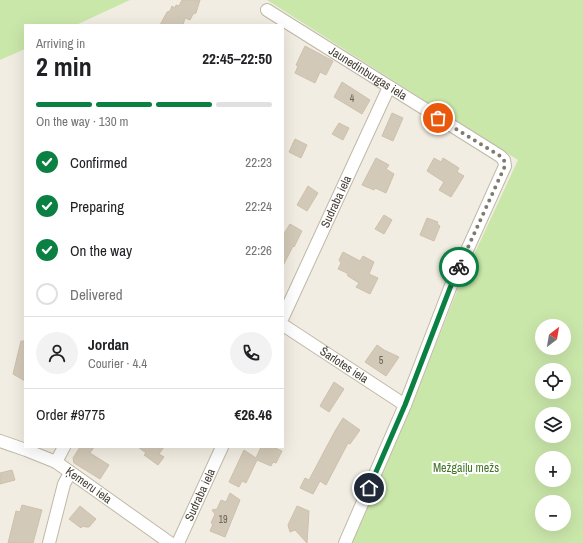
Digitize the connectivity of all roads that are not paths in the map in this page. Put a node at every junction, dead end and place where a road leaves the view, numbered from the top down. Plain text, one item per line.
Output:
1 (270, 24) edge
2 (389, 87) junction
3 (284, 315) edge
4 (284, 327) edge
5 (405, 405) junction
6 (0, 441) edge
7 (63, 448) edge
8 (222, 448) edge
9 (56, 462) junction
10 (70, 473) junction
11 (49, 543) edge
12 (170, 543) edge
13 (178, 543) edge
14 (345, 543) edge

1 - 2 street, Jaunedinburgas iela
2 - 3 street, Sudraba iela
2 - 5 street, Jaunedinburgas iela
4 - 5 street, Šarlotes iela
5 - 14 street
6 - 9 street, Ķemeru iela
7 - 9 street
8 - 13 street, Sudraba iela
9 - 10 street, Ķemeru iela
10 - 11 street
10 - 12 street, Ķemeru iela

